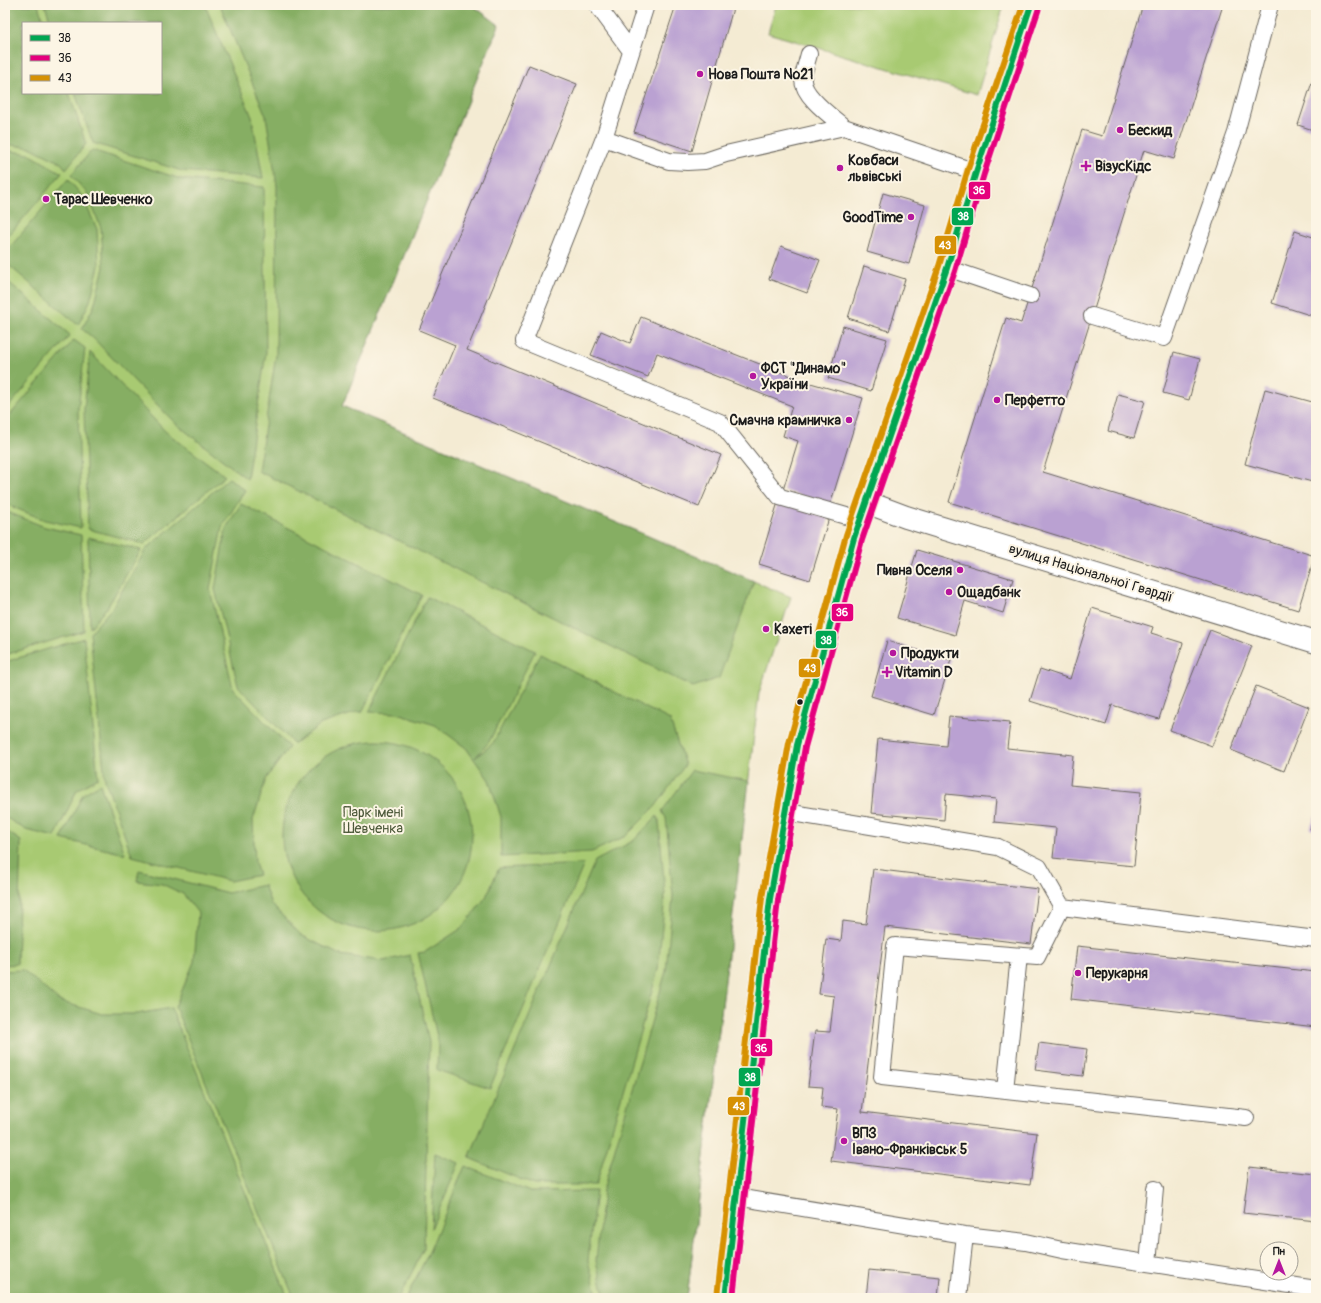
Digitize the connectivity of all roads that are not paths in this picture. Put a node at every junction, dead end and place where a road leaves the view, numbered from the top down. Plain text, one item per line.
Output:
1 (597, 5) edge
2 (646, 5) edge
3 (1031, 5) edge
4 (1270, 5) edge
5 (631, 51) junction
6 (809, 54) dead end
7 (844, 127) junction
8 (604, 138) junction
9 (976, 172) junction
10 (947, 268) junction
11 (1030, 296) dead end
12 (1092, 316) dead end
13 (863, 511) junction
14 (1316, 642) edge
15 (786, 812) junction
16 (1062, 907) junction
17 (1316, 938) edge
18 (1019, 956) junction
19 (1005, 1090) junction
20 (1246, 1118) dead end
21 (1155, 1189) dead end
22 (736, 1197) junction
23 (965, 1234) junction
24 (1148, 1263) junction
25 (1316, 1289) edge
26 (725, 1298) edge
27 (958, 1298) edge

1 - 5 lane
2 - 5 lane
3 - 9 main road
4 - 12 lane
5 - 8 lane
6 - 7 lane
7 - 8 lane
7 - 9 lane
8 - 13 lane
9 - 10 main road
10 - 11 lane
10 - 13 main road
13 - 14 street, вулиця Національної Гвардії
13 - 15 main road
15 - 16 lane
15 - 22 main road
16 - 17 lane
16 - 18 lane
18 - 19 lane
18 - 19 lane
19 - 20 lane
21 - 24 lane
22 - 23 lane
22 - 26 main road
23 - 24 lane
23 - 27 lane
24 - 25 lane

